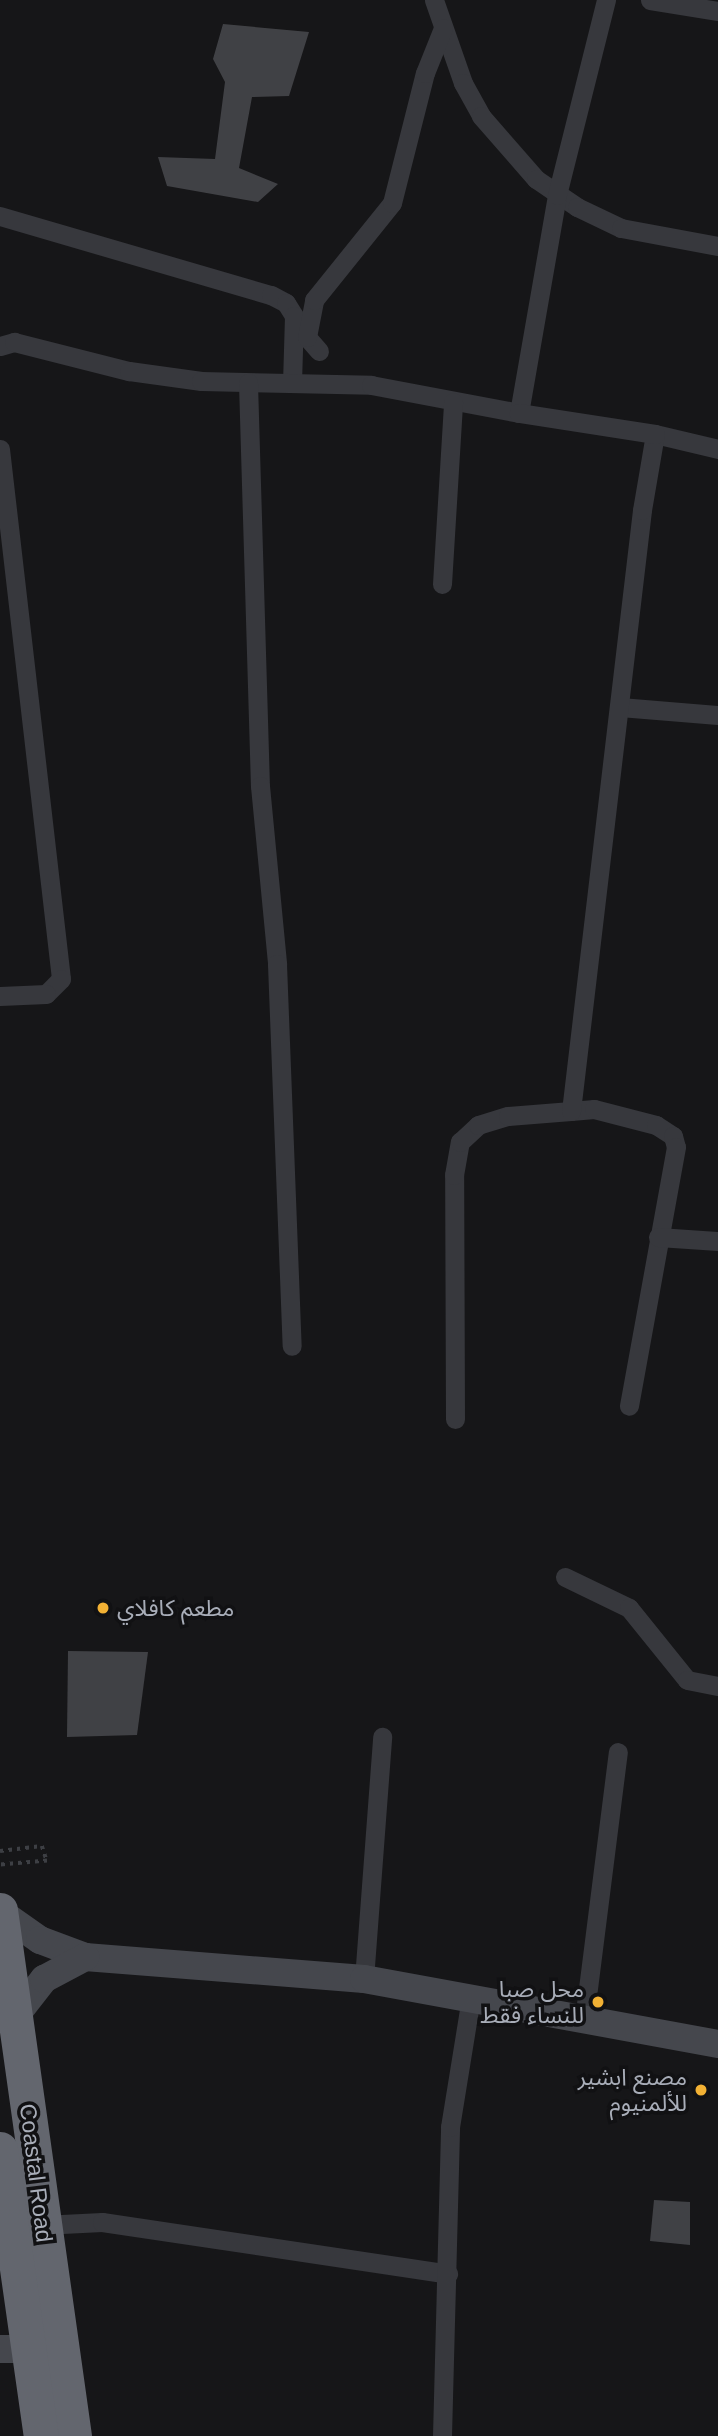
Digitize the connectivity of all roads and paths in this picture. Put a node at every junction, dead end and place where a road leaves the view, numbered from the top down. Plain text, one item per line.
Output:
1 (434, 0) edge
2 (606, 0) edge
3 (650, 0) edge
4 (718, 11) edge
5 (443, 28) junction
6 (557, 195) junction
7 (0, 216) edge
8 (718, 246) edge
9 (0, 346) edge
10 (319, 351) dead end
11 (292, 382) junction
12 (248, 383) junction
13 (453, 402) junction
14 (519, 413) junction
15 (655, 434) junction
16 (0, 449) edge
17 (718, 449) edge
18 (442, 584) dead end
19 (620, 707) junction
20 (718, 715) edge
21 (0, 996) edge
22 (571, 1111) junction
23 (659, 1237) junction
24 (718, 1241) edge
25 (292, 1346) dead end
26 (629, 1406) dead end
27 (455, 1419) dead end
28 (565, 1577) dead end
29 (718, 1686) edge
30 (382, 1737) dead end
31 (618, 1752) dead end
32 (0, 1851) edge
33 (0, 1865) edge
34 (0, 1911) edge
35 (85, 1957) junction
36 (364, 1979) junction
37 (471, 1997) junction
38 (16, 2015) junction
39 (584, 2020) junction
40 (718, 2044) edge
41 (0, 2149) edge
42 (42, 2225) junction
43 (448, 2274) junction
44 (7, 2346) edge
45 (50, 2389) junction
46 (41, 2436) edge
47 (74, 2436) edge
48 (442, 2436) edge

1 - 5 street
2 - 6 street
3 - 4 street
5 - 6 street
5 - 10 street
6 - 8 street
6 - 14 street
7 - 11 street
9 - 12 street
11 - 12 street
11 - 13 street
12 - 25 street
13 - 14 street
13 - 18 street
14 - 15 street
15 - 17 street
15 - 19 street
16 - 21 street
19 - 20 street
19 - 22 street
22 - 23 street
22 - 27 street
23 - 24 street
23 - 26 street
28 - 29 street
30 - 36 street
31 - 39 street
32 - 33 path
34 - 35 street
34 - 38 highway, Coastal Road
35 - 36 street
35 - 38 street
36 - 37 street
37 - 39 street
37 - 43 street
38 - 42 highway, Coastal Road
39 - 40 street
41 - 44 highway, Coastal Road
42 - 43 street
42 - 45 highway, Coastal Road
43 - 48 street
44 - 45 highway, Coastal Road
45 - 46 highway, Coastal Road
45 - 47 highway, Coastal Road

